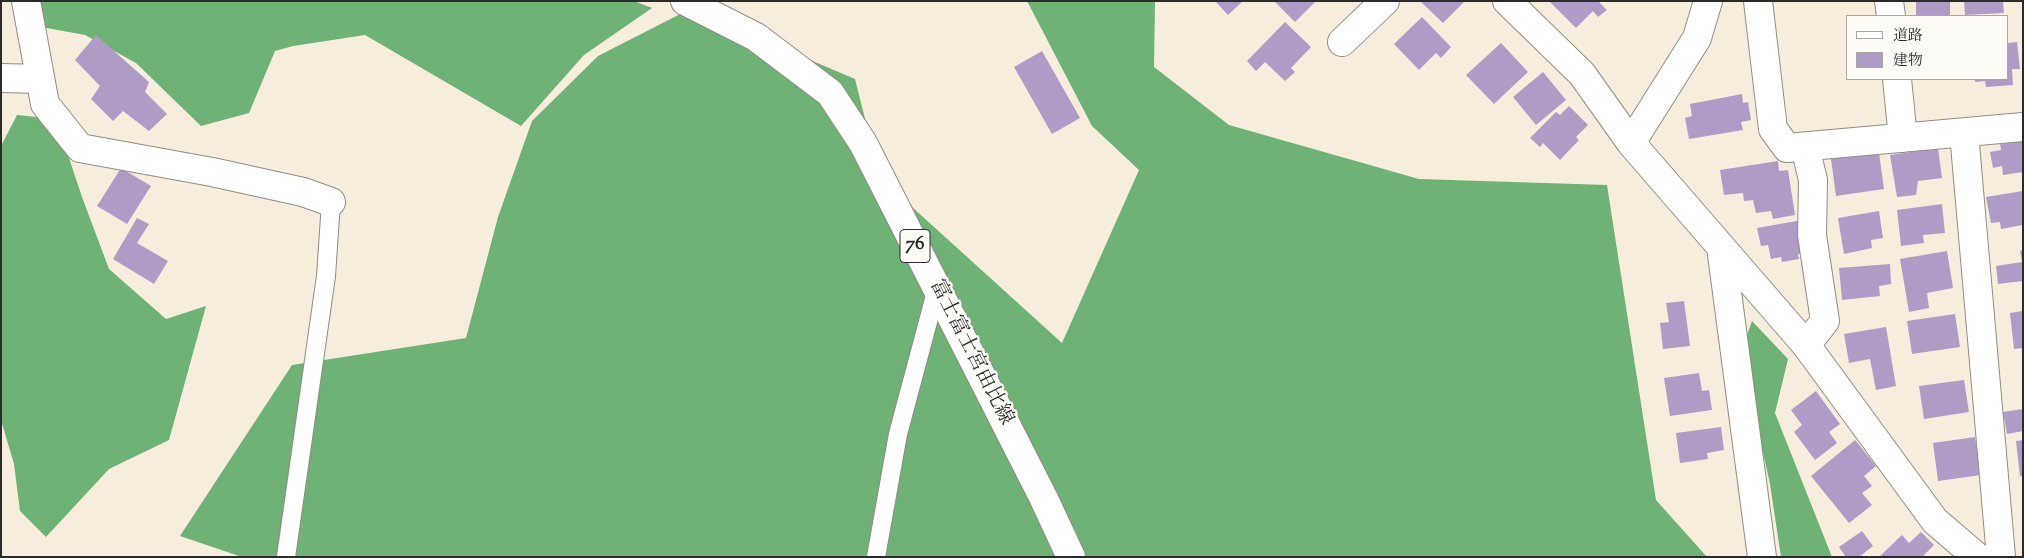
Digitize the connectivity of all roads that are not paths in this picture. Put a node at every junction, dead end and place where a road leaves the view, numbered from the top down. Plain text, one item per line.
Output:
1 (26, 1) edge
2 (685, 1) edge
3 (1385, 1) edge
4 (1507, 1) edge
5 (1708, 1) edge
6 (1758, 1) edge
7 (1889, 1) edge
8 (1891, 15) edge
9 (1342, 42) dead end
10 (1, 78) edge
11 (40, 79) junction
12 (1897, 80) edge
13 (2023, 127) edge
14 (1964, 132) junction
15 (1903, 138) junction
16 (1631, 143) junction
17 (1805, 147) junction
18 (331, 202) joint
19 (1721, 247) junction
20 (937, 288) junction
21 (1806, 345) junction
22 (286, 557) edge
23 (876, 557) edge
24 (1071, 557) edge
25 (1762, 557) edge
26 (1977, 557) edge
27 (2001, 557) edge

1 - 11 street
2 - 20 street, 富士富士宮由比線 / 76
3 - 9 street
4 - 16 street
5 - 16 street
6 - 17 street
7 - 8 street
10 - 11 street
11 - 18 street
12 - 15 street
13 - 14 street
14 - 15 street
14 - 27 street
15 - 17 street
16 - 19 street
17 - 21 street
18 - 22 lane
19 - 21 street
19 - 25 street
20 - 23 lane
20 - 24 street, 富士富士宮由比線 / 76
21 - 26 street

